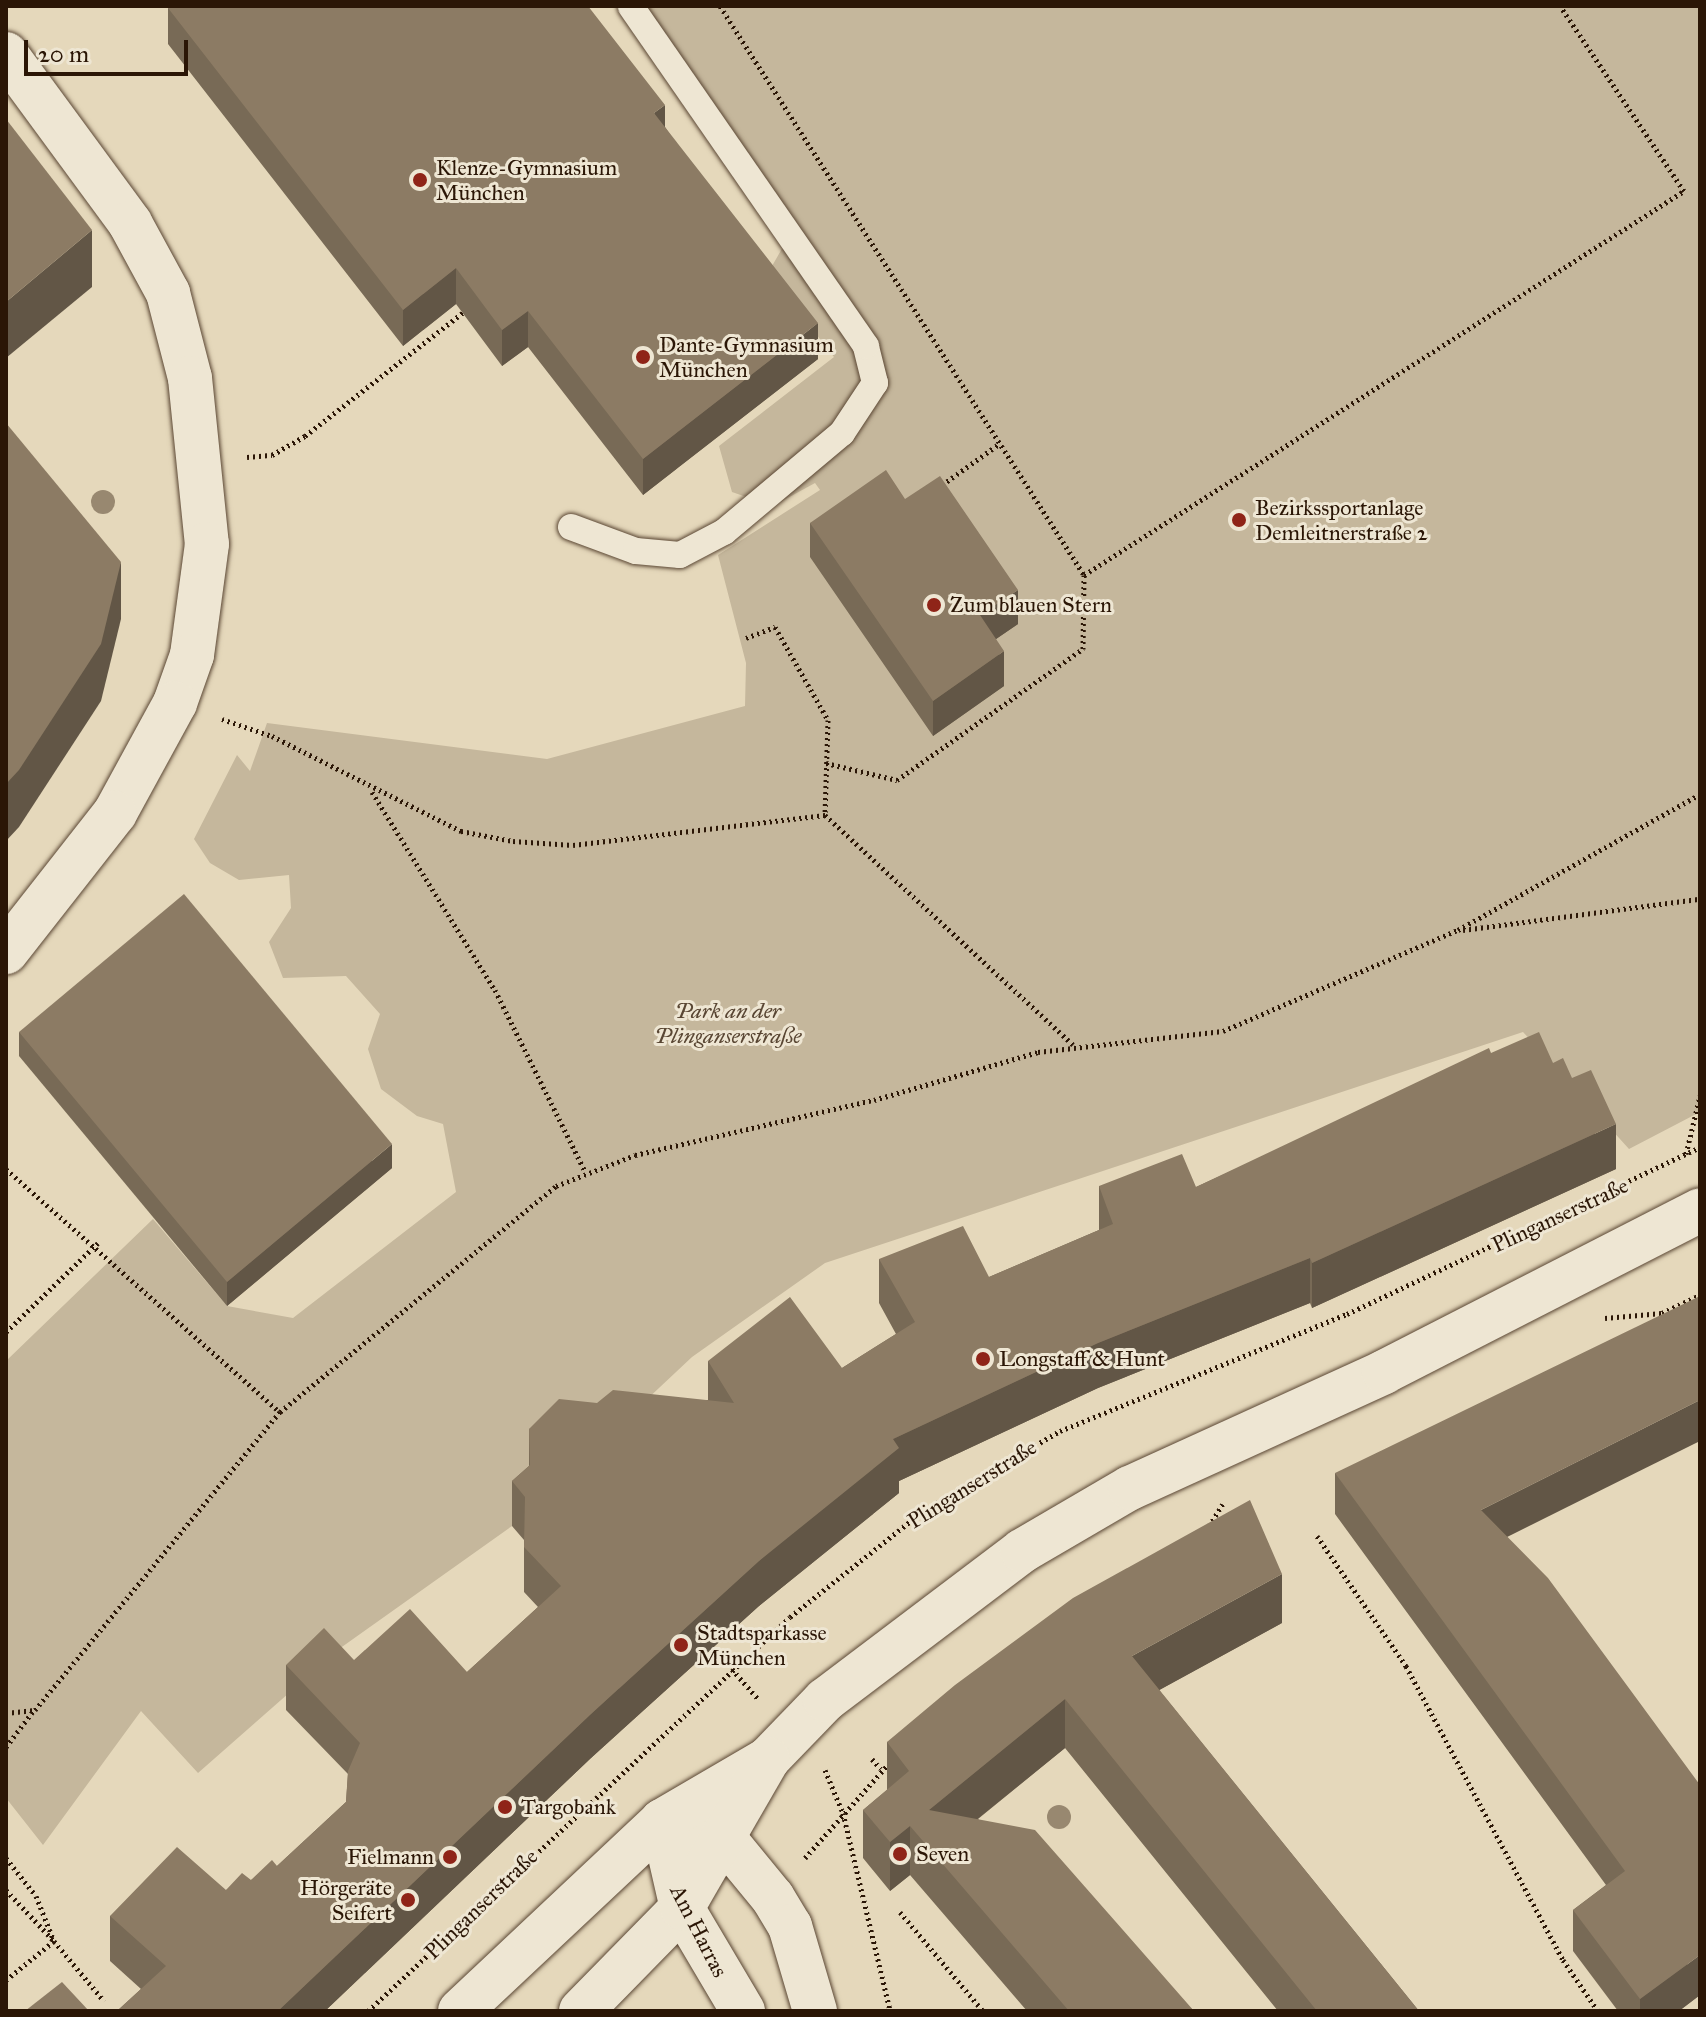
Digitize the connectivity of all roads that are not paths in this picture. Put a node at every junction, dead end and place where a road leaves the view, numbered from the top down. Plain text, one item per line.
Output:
1 (631, 6) edge
2 (6, 54) edge
3 (571, 527) dead end
4 (6, 952) edge
5 (1700, 1210) edge
6 (768, 1759) junction
7 (662, 1821) junction
8 (727, 1842) junction
9 (682, 1908) junction
10 (460, 2011) edge
11 (581, 2011) edge
12 (743, 2011) edge
13 (815, 2011) edge

1 - 3 lane
2 - 4 main road
5 - 6 main road
6 - 7 main road
6 - 8 main road
7 - 8 main road
7 - 9 main road, Am Harras
7 - 10 main road
8 - 9 main road
8 - 13 main road
9 - 11 main road
9 - 12 main road, Am Harras

